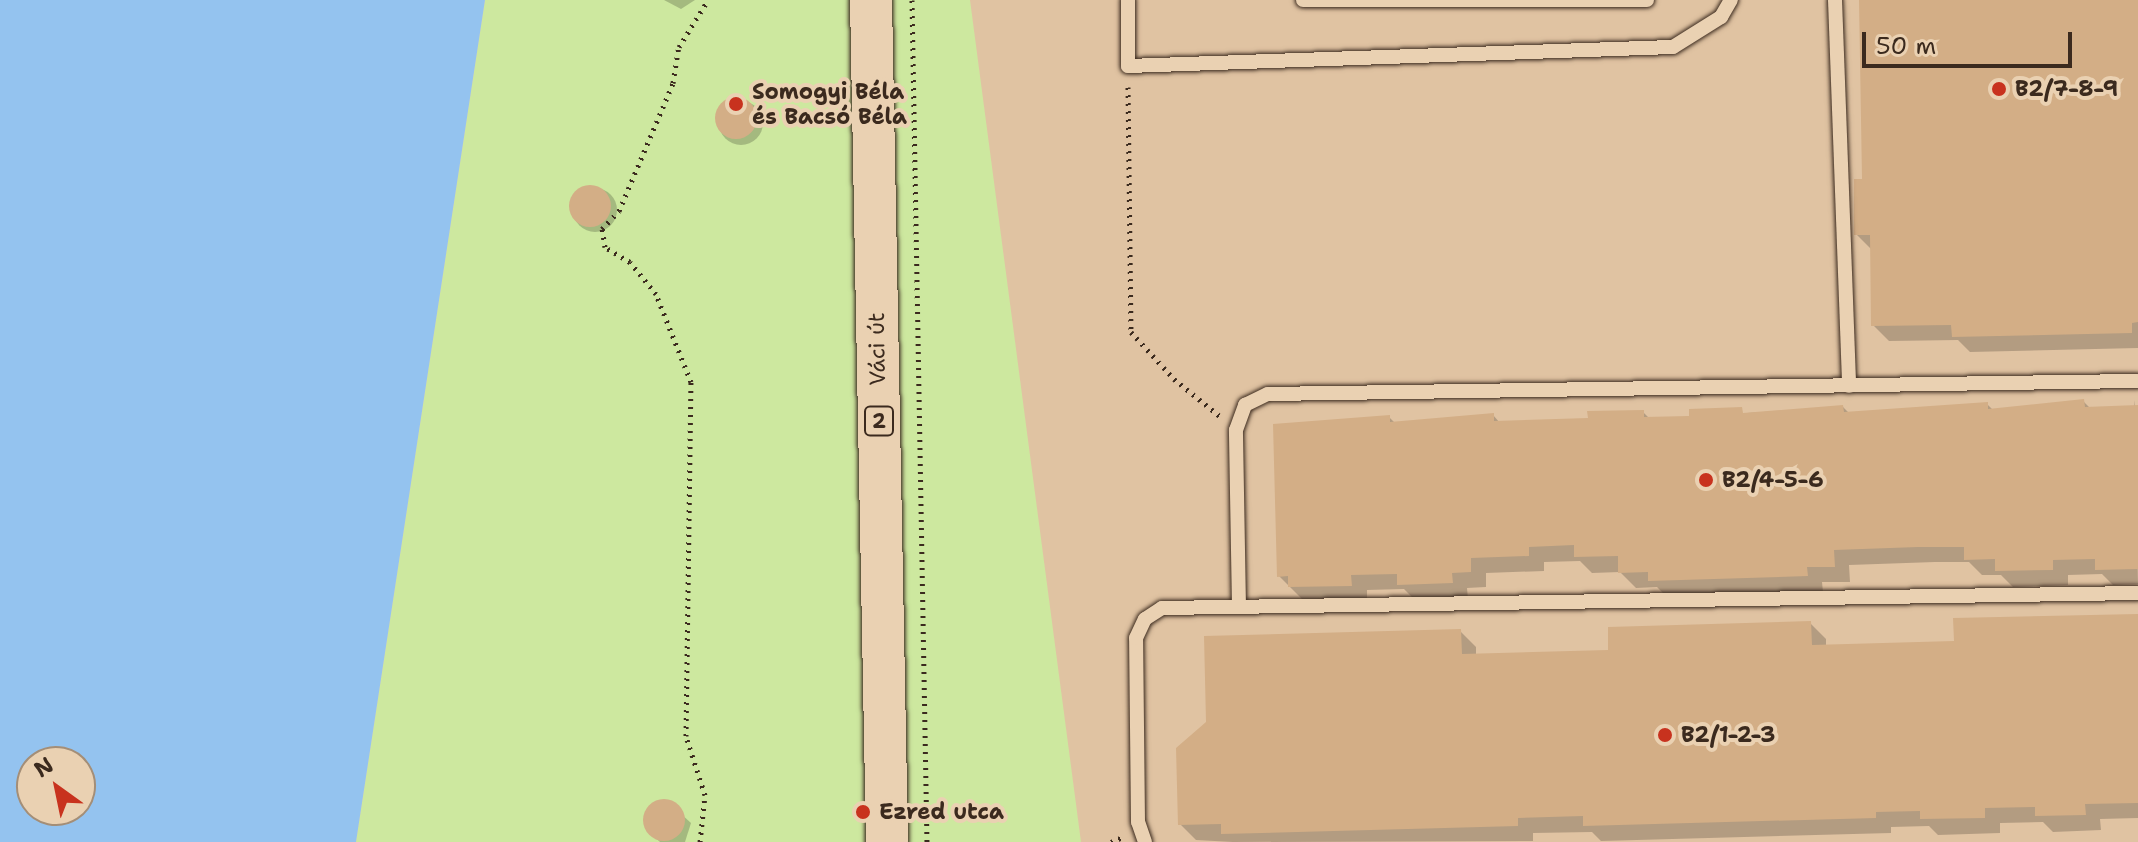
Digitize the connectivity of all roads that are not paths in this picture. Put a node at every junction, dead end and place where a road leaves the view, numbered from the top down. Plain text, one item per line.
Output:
1 (871, 0) edge
2 (1128, 0) edge
3 (1303, 0) edge
4 (1647, 0) edge
5 (1731, 0) edge
6 (1835, 0) edge
7 (2138, 381) edge
8 (1849, 386) junction
9 (2138, 593) edge
10 (1239, 607) junction
11 (887, 842) edge
12 (1145, 842) edge

1 - 11 main road, Váci út / 2
2 - 5 lane
3 - 4 lane
6 - 8 lane
7 - 8 lane
8 - 10 lane
9 - 10 lane
10 - 12 lane

